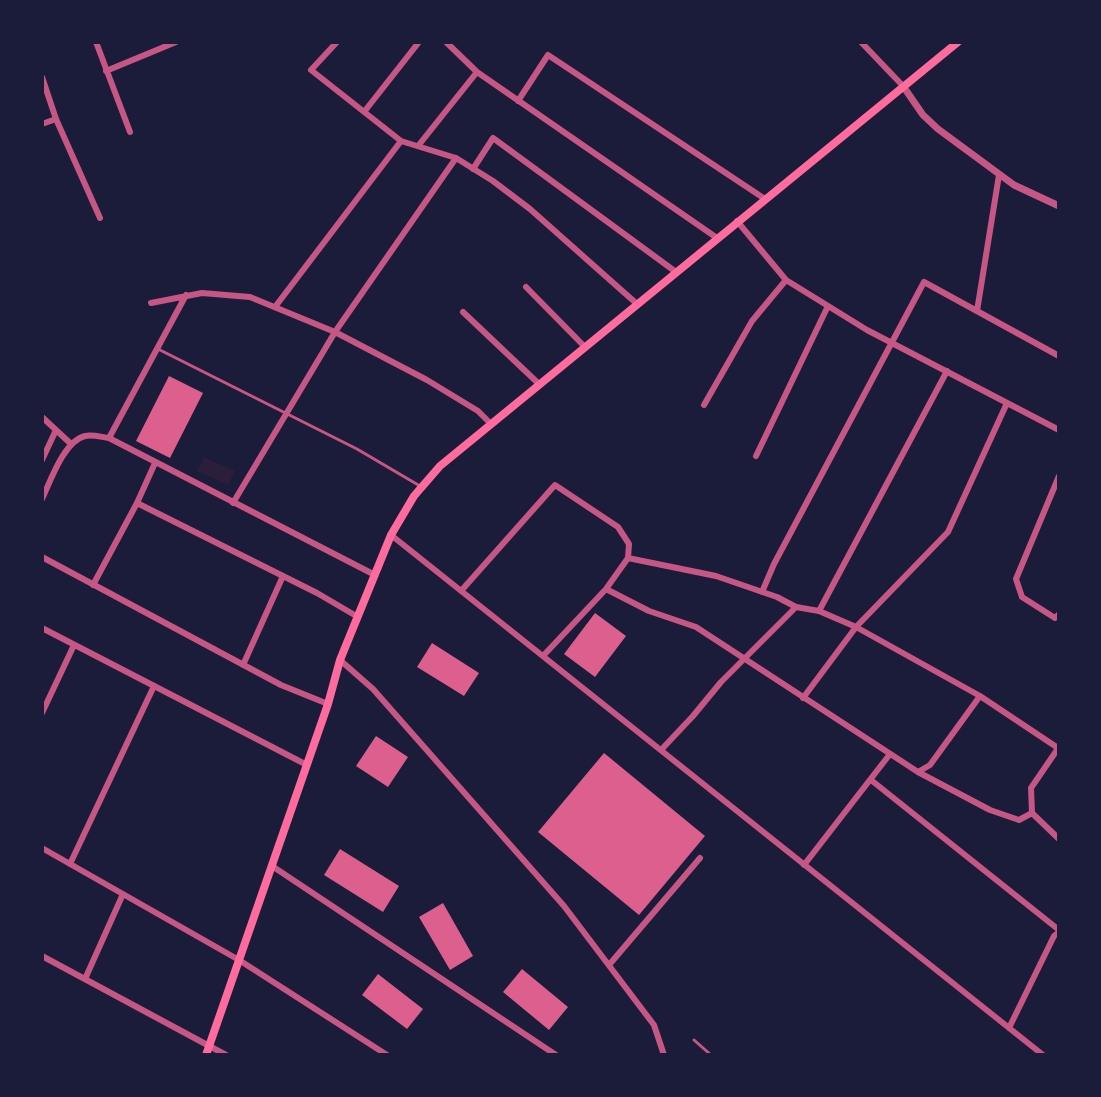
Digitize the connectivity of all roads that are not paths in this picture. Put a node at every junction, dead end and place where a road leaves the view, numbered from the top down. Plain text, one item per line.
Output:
1 (96, 42) edge
2 (176, 42) edge
3 (337, 42) edge
4 (419, 42) edge
5 (446, 42) edge
6 (861, 42) edge
7 (958, 42) edge
8 (106, 71) junction
9 (477, 72) junction
10 (42, 77) edge
11 (903, 87) junction
12 (518, 101) junction
13 (364, 112) junction
14 (56, 119) junction
15 (42, 124) edge
16 (130, 132) dead end
17 (401, 141) junction
18 (418, 146) junction
19 (456, 158) junction
20 (474, 169) junction
21 (999, 175) junction
22 (765, 199) junction
23 (1059, 206) edge
24 (100, 218) dead end
25 (737, 221) junction
26 (717, 238) junction
27 (676, 272) junction
28 (786, 280) junction
29 (526, 287) dead end
30 (186, 295) junction
31 (151, 303) dead end
32 (637, 304) junction
33 (828, 306) junction
34 (275, 307) junction
35 (977, 311) junction
36 (463, 312) dead end
37 (335, 332) junction
38 (892, 343) junction
39 (585, 346) junction
40 (158, 349) junction
41 (1059, 356) edge
42 (947, 371) junction
43 (539, 384) junction
44 (1007, 403) junction
45 (704, 405) dead end
46 (286, 414) junction
47 (42, 417) edge
48 (491, 424) junction
49 (56, 430) junction
50 (1059, 430) edge
51 (109, 438) junction
52 (70, 443) junction
53 (756, 456) dead end
54 (42, 460) edge
55 (155, 463) junction
56 (1059, 477) edge
57 (422, 486) junction
58 (42, 499) edge
59 (137, 502) junction
60 (233, 503) junction
61 (391, 535) junction
62 (42, 557) edge
63 (628, 558) junction
64 (375, 575) junction
65 (283, 576) junction
66 (93, 585) junction
67 (606, 589) junction
68 (461, 591) junction
69 (762, 592) junction
70 (796, 607) junction
71 (819, 611) junction
72 (358, 616) junction
73 (1058, 618) edge
74 (856, 627) junction
75 (42, 628) edge
76 (74, 645) junction
77 (543, 656) junction
78 (340, 660) junction
79 (745, 660) junction
80 (243, 665) junction
81 (154, 686) junction
82 (980, 696) junction
83 (803, 698) junction
84 (328, 704) junction
85 (42, 713) edge
86 (1059, 748) edge
87 (661, 750) junction
88 (890, 754) junction
89 (306, 765) junction
90 (918, 772) junction
91 (871, 780) junction
92 (1032, 813) junction
93 (1059, 839) edge
94 (42, 848) edge
95 (700, 858) dead end
96 (70, 864) junction
97 (804, 865) junction
98 (272, 866) junction
99 (123, 894) junction
100 (1059, 931) edge
101 (42, 956) edge
102 (239, 960) junction
103 (609, 965) junction
104 (85, 979) junction
105 (1009, 1028) junction
106 (694, 1040) dead end
107 (209, 1045) junction
108 (206, 1055) edge
109 (226, 1055) edge
110 (387, 1055) edge
111 (556, 1055) edge
112 (664, 1055) edge
113 (711, 1055) edge
114 (1043, 1055) edge

1 - 8 street
2 - 8 street
3 - 13 street
4 - 13 street
5 - 9 street
6 - 11 street
7 - 11 main road
8 - 16 street
9 - 12 street
9 - 18 street
10 - 14 street
11 - 21 street
11 - 22 main road
12 - 22 street
12 - 26 street
13 - 17 street
14 - 15 street
14 - 24 street
17 - 18 street
17 - 34 street
18 - 19 street
19 - 20 street
19 - 37 street
20 - 27 street
20 - 32 street
21 - 23 street
21 - 35 street
22 - 25 main road
25 - 26 main road
25 - 28 street
26 - 27 main road
27 - 32 main road
28 - 33 street
28 - 45 street
29 - 39 street
30 - 31 street
30 - 34 street
30 - 40 street
32 - 39 main road
33 - 38 street
33 - 53 street
34 - 37 street
35 - 38 street
35 - 41 street
36 - 43 street
37 - 46 street
37 - 48 street
38 - 42 street
38 - 69 street
39 - 43 main road
40 - 46 lane
40 - 51 street
42 - 44 street
42 - 71 street
43 - 48 main road
44 - 50 street
44 - 74 street
46 - 57 lane
46 - 60 street
47 - 49 street
48 - 57 main road
49 - 52 street
49 - 54 street
51 - 52 street
51 - 55 street
52 - 58 street
55 - 59 street
55 - 60 street
56 - 73 street
57 - 61 main road
59 - 65 street
59 - 66 street
60 - 64 street
61 - 64 main road
61 - 68 street
62 - 66 street
63 - 67 street
63 - 68 street
63 - 69 street
64 - 72 main road
65 - 72 street
65 - 80 street
66 - 80 street
67 - 77 street
67 - 79 street
68 - 77 street
69 - 70 street
70 - 71 street
70 - 79 street
71 - 74 street
72 - 78 main road
74 - 82 street
74 - 83 street
75 - 76 street
76 - 81 street
76 - 85 street
77 - 87 street
78 - 84 main road
78 - 103 street
79 - 83 street
79 - 87 street
80 - 84 street
81 - 89 street
81 - 96 street
82 - 86 street
82 - 90 street
83 - 88 street
84 - 89 main road
86 - 92 street
87 - 97 street
88 - 90 street
88 - 91 street
89 - 98 main road
90 - 92 street
91 - 97 street
91 - 100 street
92 - 93 street
94 - 96 street
95 - 103 street
96 - 99 street
97 - 105 street
98 - 102 main road
98 - 111 street
99 - 102 street
99 - 104 street
100 - 105 street
101 - 104 street
102 - 107 main road
102 - 110 street
103 - 112 street
104 - 107 street
105 - 114 street
106 - 113 lane
107 - 108 main road
107 - 109 street

